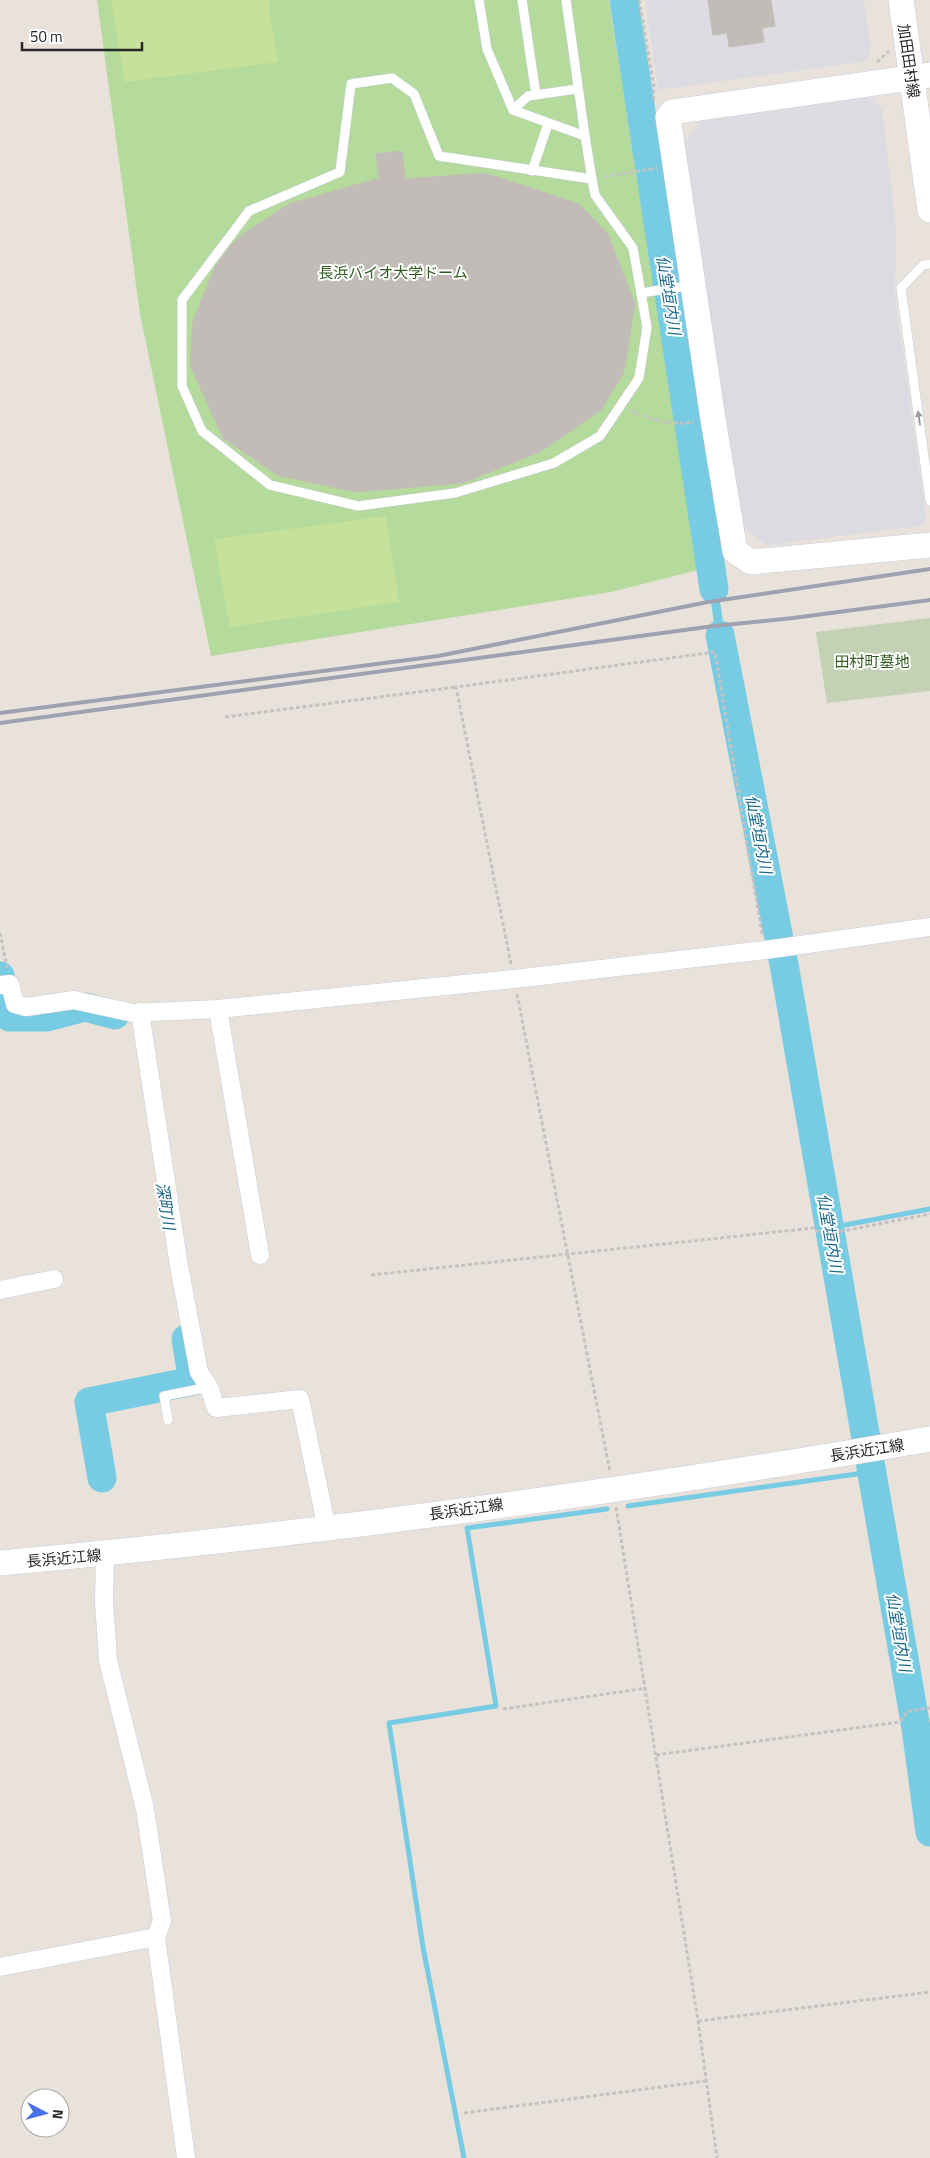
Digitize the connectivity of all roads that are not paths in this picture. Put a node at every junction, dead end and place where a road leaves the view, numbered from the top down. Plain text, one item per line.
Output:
1 (479, 0) edge
2 (522, 0) edge
3 (566, 0) edge
4 (901, 0) edge
5 (920, 76) edge
6 (577, 89) junction
7 (536, 94) junction
8 (513, 110) junction
9 (548, 124) junction
10 (585, 136) junction
11 (532, 170) junction
12 (592, 179) junction
13 (930, 210) edge
14 (930, 264) edge
15 (688, 286) junction
16 (641, 293) junction
17 (930, 501) edge
18 (930, 546) edge
19 (930, 927) edge
20 (5, 984) edge
21 (218, 1009) junction
22 (140, 1012) junction
23 (260, 1254) dead end
24 (54, 1279) dead end
25 (0, 1290) edge
26 (209, 1388) junction
27 (168, 1420) dead end
28 (930, 1439) edge
29 (327, 1529) junction
30 (105, 1555) junction
31 (0, 1559) edge
32 (156, 1937) junction
33 (0, 1967) edge
34 (186, 2158) edge

1 - 8 lane
2 - 7 lane
3 - 6 lane
4 - 5 main road, 加田田村線
5 - 13 main road, 加田田村線
5 - 15 main road
6 - 7 lane
6 - 10 lane
7 - 8 lane
8 - 9 lane
9 - 10 lane
9 - 11 lane
10 - 12 lane
11 - 12 lane
11 - 16 lane
12 - 16 lane
17 -> 14 lane
15 - 16 lane
15 - 18 main road
19 - 21 street
20 - 22 street
21 - 22 street
21 - 23 street
22 - 26 street
24 - 25 street
26 - 27 lane
26 - 29 street
28 - 29 main road, 長浜近江線
29 - 30 main road, 長浜近江線
30 - 31 main road, 長浜近江線
30 - 32 street
32 - 33 street
32 - 34 street

